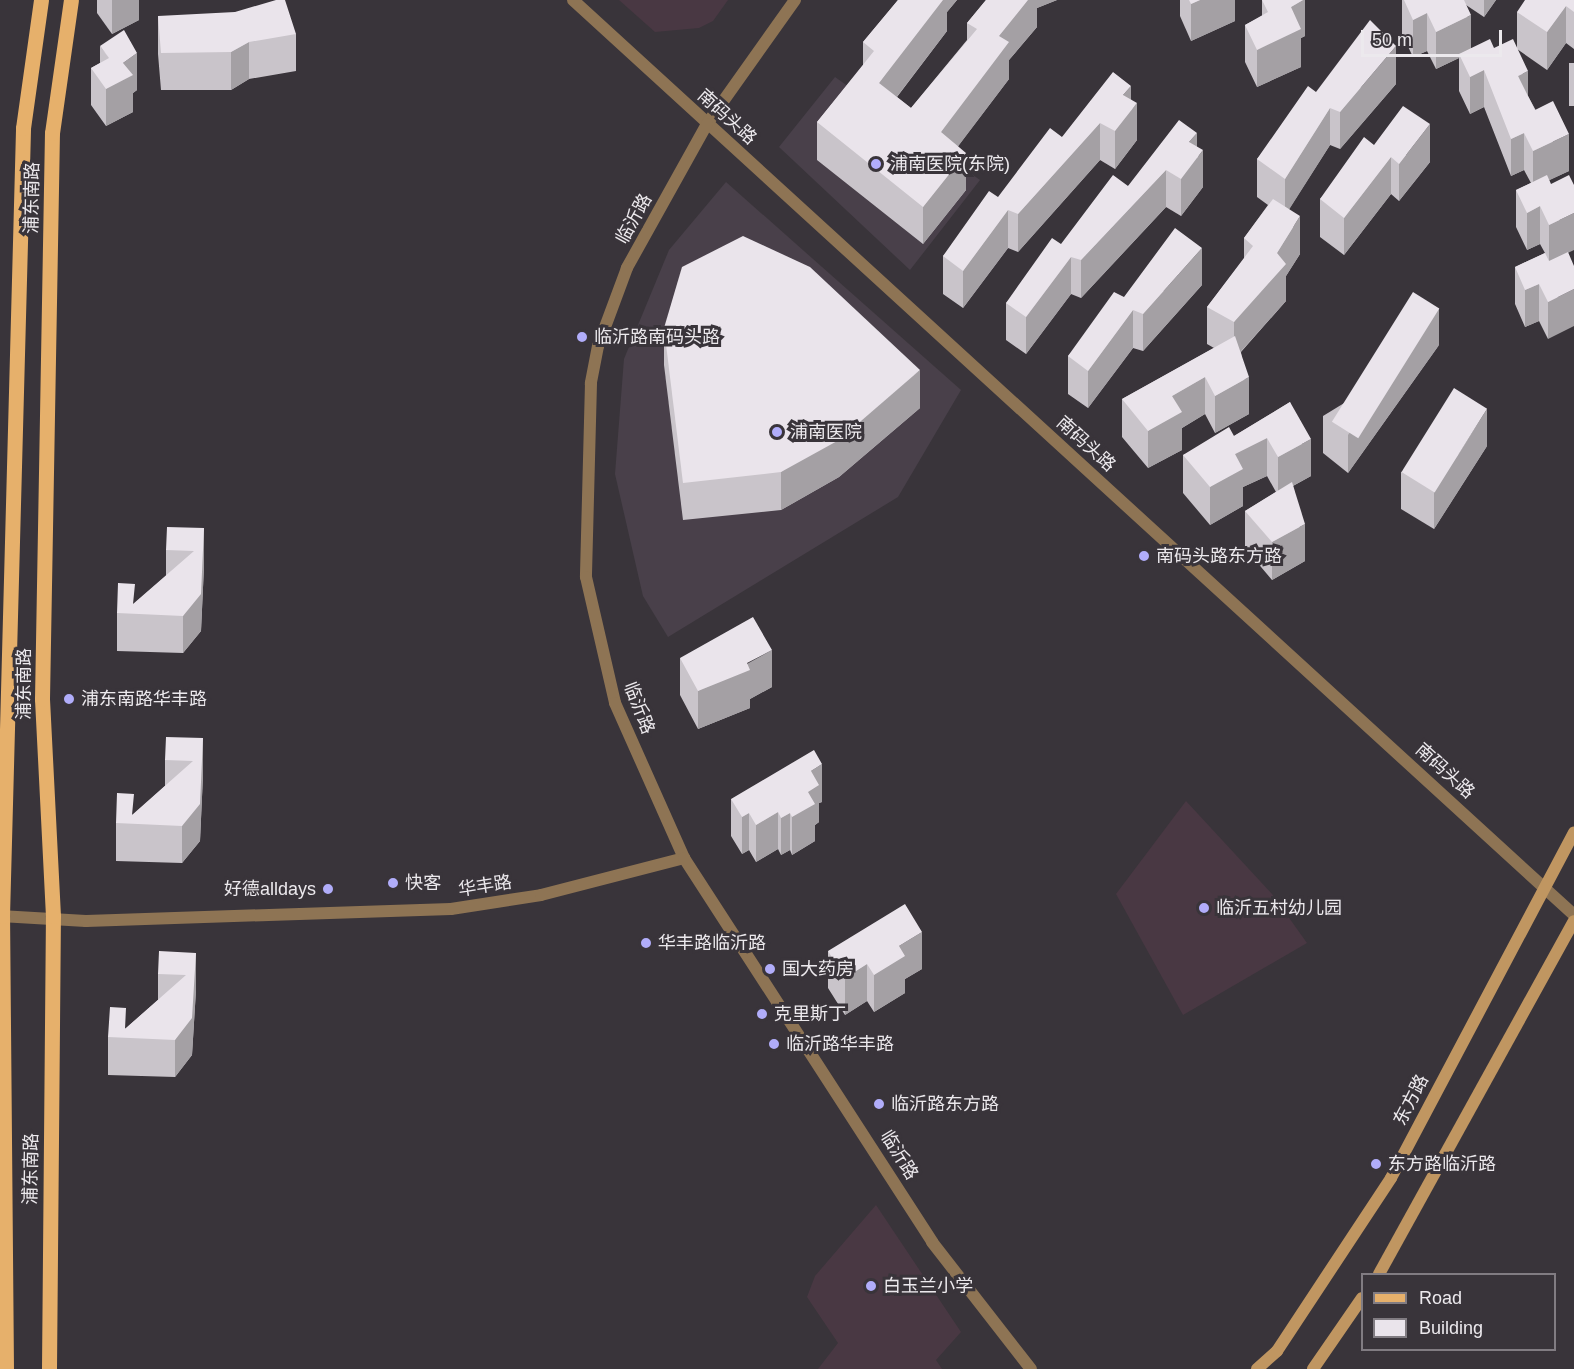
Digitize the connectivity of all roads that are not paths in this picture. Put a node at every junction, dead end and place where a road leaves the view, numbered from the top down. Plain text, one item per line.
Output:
1 (41, 0) edge
2 (71, 0) edge
3 (573, 0) edge
4 (795, 0) edge
5 (707, 124) junction
6 (1574, 833) edge
7 (684, 858) junction
8 (1543, 886) junction
9 (1574, 915) edge
10 (1, 916) edge
11 (53, 916) junction
12 (1574, 921) edge
13 (1380, 1273) edge
14 (1361, 1299) edge
15 (6, 1369) edge
16 (49, 1369) edge
17 (1031, 1369) edge
18 (1257, 1369) edge
19 (1313, 1369) edge

1 - 10 main road, 浦东南路
2 - 11 main road, 浦东南路
3 - 5 street, 南码头路
4 - 5 street, 临沂路
5 - 7 street, 临沂路
5 - 8 street, 南码头路
6 - 8 main road, 东方路
7 - 11 street, 华丰路
7 - 17 street, 临沂路
8 - 9 street, 南码头路
8 - 18 main road, 东方路
10 - 11 street, 华丰路
10 - 15 main road, 浦东南路
11 - 16 main road, 浦东南路
12 - 13 main road
14 - 19 main road

